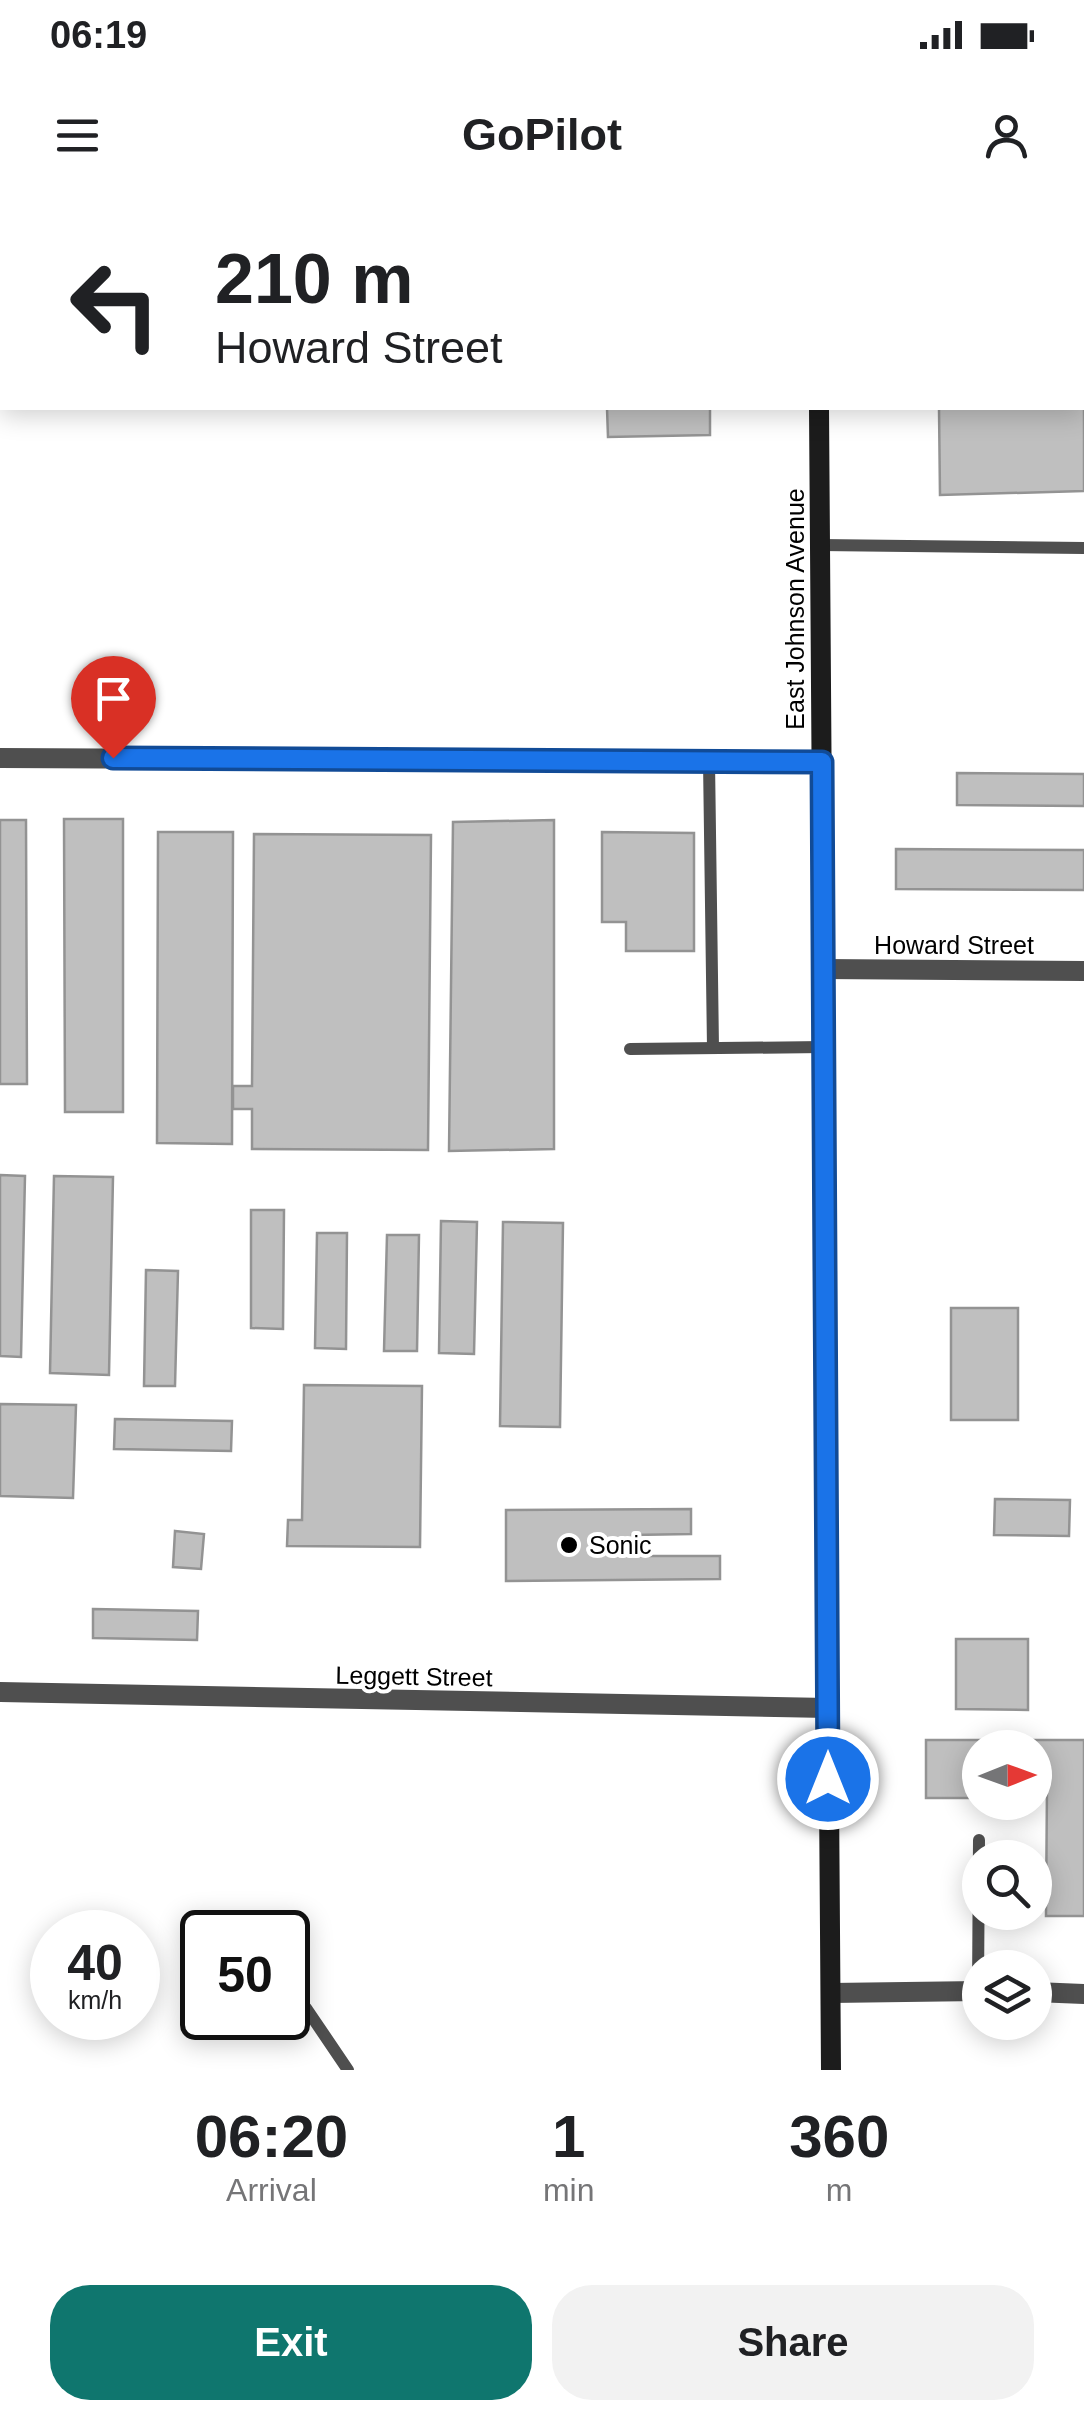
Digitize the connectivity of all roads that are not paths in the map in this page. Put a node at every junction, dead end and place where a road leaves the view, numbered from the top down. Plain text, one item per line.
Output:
1 (819, 410) edge
2 (820, 545) junction
3 (1084, 548) edge
4 (0, 758) edge
5 (710, 761) junction
6 (822, 762) junction
7 (824, 970) junction
8 (1084, 971) edge
9 (824, 1047) junction
10 (714, 1048) junction
11 (630, 1049) dead end
12 (0, 1692) edge
13 (828, 1708) junction
14 (962, 1990) edge
15 (831, 1993) junction
16 (1052, 1993) edge
17 (1084, 1994) edge
18 (310, 2014) edge
19 (348, 2070) edge
20 (830, 2070) edge

1 - 2 main road, East Johnson Avenue
2 - 3 lane
2 - 6 main road, East Johnson Avenue
4 - 5 street
5 - 6 street
5 - 10 lane
6 - 7 main road, East Johnson Avenue
7 - 8 street, Howard Street
7 - 9 main road, East Johnson Avenue
9 - 10 lane
9 - 13 main road, East Johnson Avenue
10 - 11 lane
12 - 13 street, Leggett Street
13 - 15 main road, East Johnson Avenue
14 - 15 street
15 - 20 main road, East Johnson Avenue
16 - 17 street
18 - 19 lane

